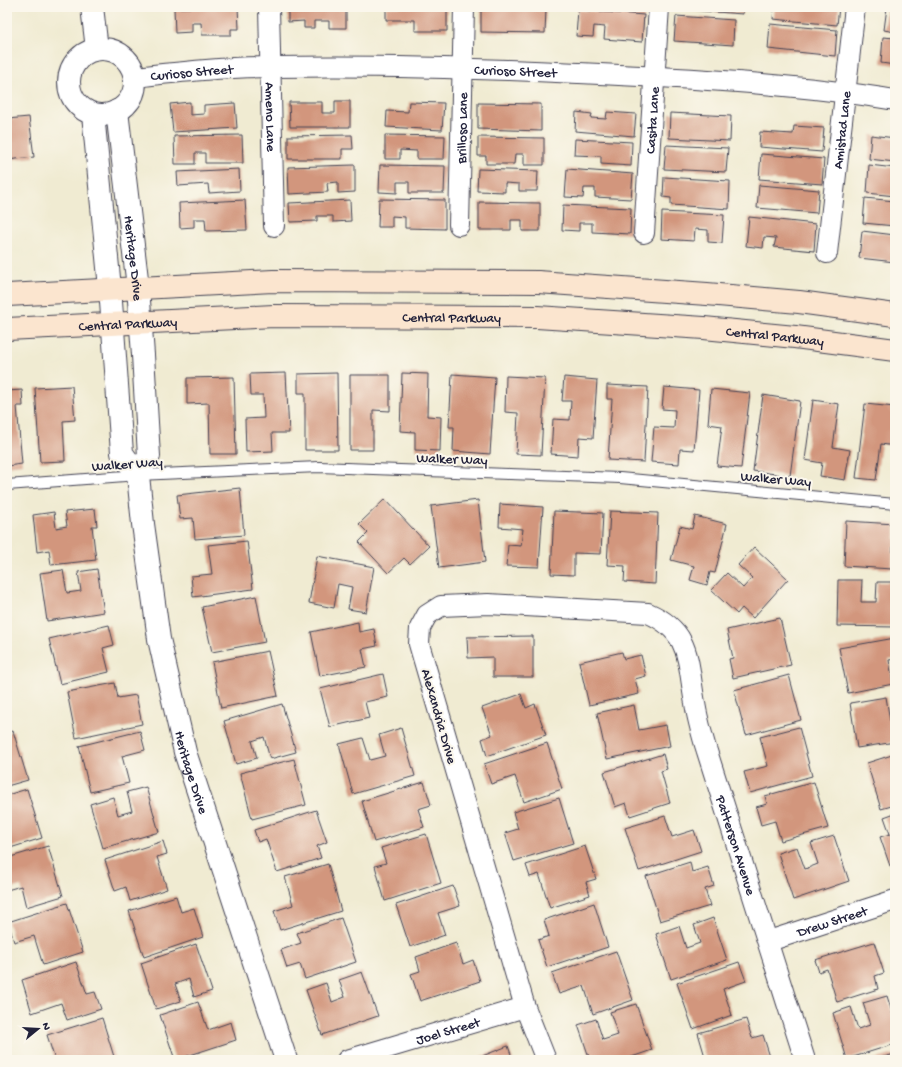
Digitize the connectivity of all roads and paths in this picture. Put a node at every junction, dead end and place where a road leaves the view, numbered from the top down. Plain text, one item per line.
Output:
1 (92, 7) edge
2 (269, 7) edge
3 (464, 7) edge
4 (659, 7) edge
5 (855, 7) edge
6 (97, 49) junction
7 (271, 66) junction
8 (462, 67) junction
9 (654, 76) junction
10 (134, 77) junction
11 (845, 92) junction
12 (895, 100) edge
13 (118, 111) junction
14 (93, 114) junction
15 (459, 225) dead end
16 (274, 226) dead end
17 (644, 233) dead end
18 (828, 253) dead end
19 (138, 287) junction
20 (110, 288) junction
21 (7, 295) edge
22 (895, 315) edge
23 (141, 323) junction
24 (112, 325) junction
25 (7, 329) edge
26 (895, 350) edge
27 (138, 475) junction
28 (7, 485) edge
29 (895, 504) edge
30 (674, 630) joint
31 (895, 900) edge
32 (769, 941) junction
33 (525, 1007) junction
34 (286, 1060) edge
35 (348, 1060) edge
36 (546, 1060) edge
37 (805, 1060) edge

1 - 6 street
2 - 7 street, Ameno Lane
3 - 8 street, Brilloso Lane
4 - 9 street, Casita Lane
5 - 11 street, Amistad Lane
6 - 10 street
6 - 14 street
7 - 8 street, Curioso Street
7 - 10 street, Curioso Street
7 - 16 street, Ameno Lane
8 - 9 street, Curioso Street
8 - 15 street, Brilloso Lane
9 - 11 street, Curioso Street
9 - 17 street, Casita Lane
10 - 13 street
11 - 12 street, Curioso Street
11 - 18 street, Amistad Lane
13 - 14 street
13 - 19 street, Heritage Drive
14 - 20 street, Heritage Drive
19 - 20 main road
19 - 22 main road
19 - 23 street, Heritage Drive
20 - 21 main road
20 - 24 street, Heritage Drive
23 - 24 main road, Central Parkway
23 - 26 main road, Central Parkway
23 - 27 street, Heritage Drive
24 - 25 main road, Central Parkway
24 - 27 street, Heritage Drive
27 - 28 lane, Walker Way
27 - 29 lane, Walker Way
27 - 34 street, Heritage Drive
30 - 32 street, Patterson Avenue
30 - 33 street, Alexandria Drive
31 - 32 street, Drew Street
32 - 37 street, Patterson Avenue
33 - 35 street, Joel Street
33 - 36 street, Alexandria Drive

